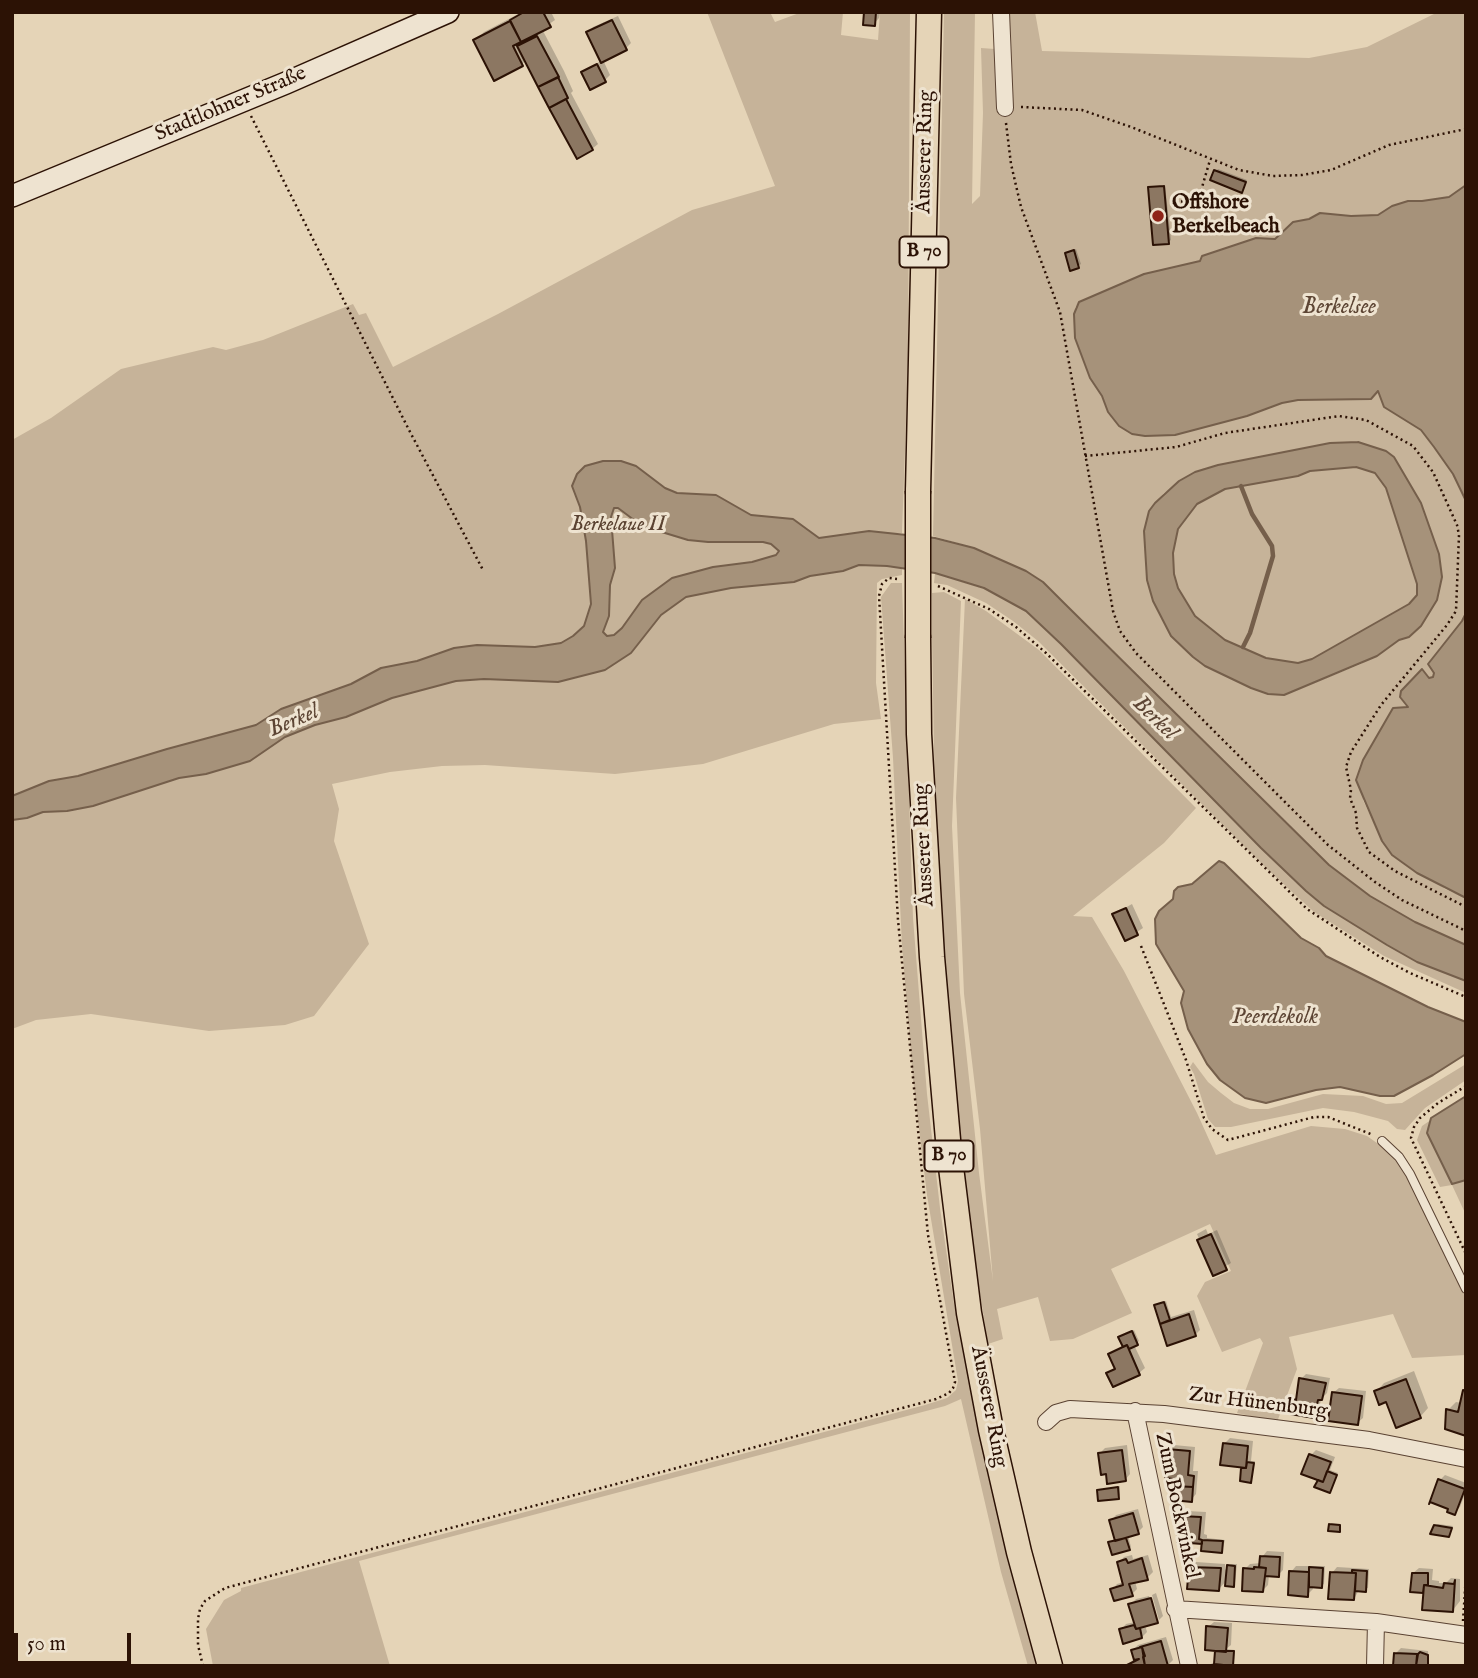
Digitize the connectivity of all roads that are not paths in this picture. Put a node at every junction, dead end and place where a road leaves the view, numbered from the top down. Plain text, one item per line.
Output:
1 (448, 12) edge
2 (929, 12) edge
3 (1002, 12) edge
4 (1005, 108) road end
5 (12, 196) edge
6 (1382, 1141) road end
7 (1466, 1289) edge
8 (1135, 1411) junction
9 (1046, 1422) dead end
10 (1466, 1459) edge
11 (1175, 1609) junction
12 (1376, 1622) junction
13 (1464, 1634) edge
14 (1050, 1666) edge
15 (1189, 1666) edge
16 (1375, 1666) edge

1 - 5 street, Stadtlohner Straße
2 - 14 main road, Äusserer Ring / B 70, bridge
3 - 4 street
6 - 7 lane
8 - 9 street, Zur Hünenburg
8 - 10 street, Zur Hünenburg
8 - 11 street, Zum Bockwinkel
11 - 12 street, Zum Bockwinkel
11 - 15 street, Zum Bockwinkel
12 - 13 street, Zum Bockwinkel
12 - 16 street

